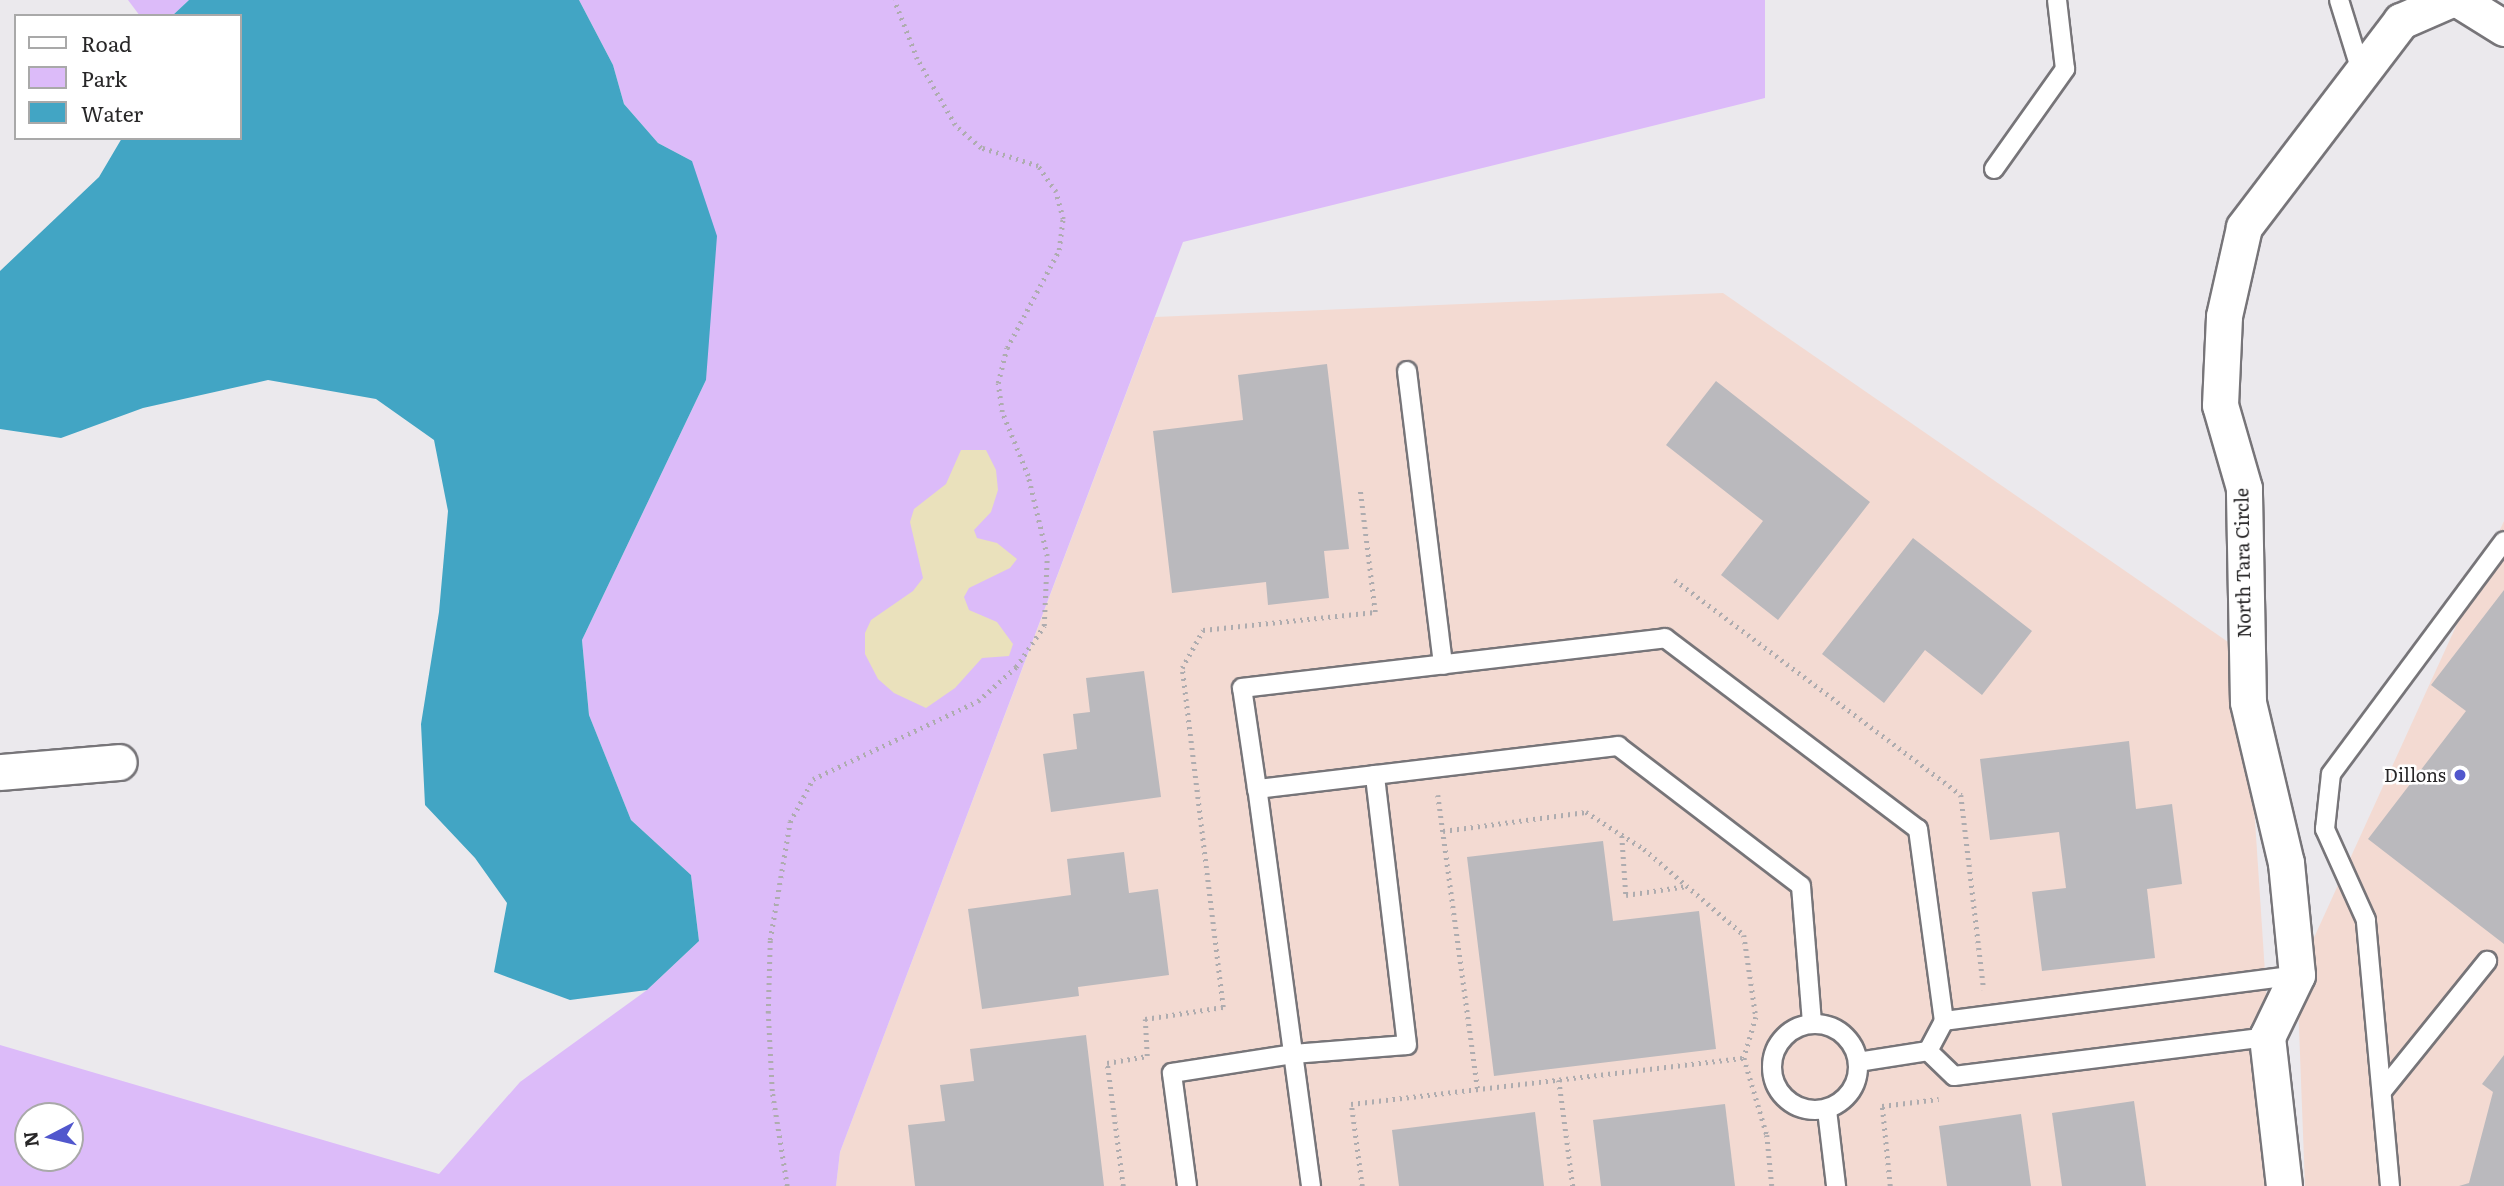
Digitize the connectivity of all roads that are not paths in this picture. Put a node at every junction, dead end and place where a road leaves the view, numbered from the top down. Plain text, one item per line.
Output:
1 (2057, 0) edge
2 (2339, 0) edge
3 (2449, 0) edge
4 (2459, 0) edge
5 (2504, 28) edge
6 (2361, 71) junction
7 (1994, 169) dead end
8 (1406, 371) dead end
9 (2504, 541) edge
10 (1443, 665) junction
11 (119, 762) dead end
12 (0, 772) edge
13 (1375, 775) junction
14 (1257, 789) junction
15 (2487, 961) dead end
16 (2297, 975) junction
17 (1944, 1020) junction
18 (1812, 1024) junction
19 (2267, 1037) junction
20 (1928, 1051) junction
21 (1293, 1054) junction
22 (1858, 1062) junction
23 (2383, 1090) junction
24 (1827, 1110) junction
25 (1187, 1186) edge
26 (1311, 1186) edge
27 (1836, 1186) edge
28 (2284, 1186) edge
29 (2390, 1186) edge

1 - 7 lane
2 - 6 lane
3 - 6 street, North Tara Circle
4 - 5 street
6 - 16 street, North Tara Circle
8 - 10 lane
9 - 23 lane
10 - 14 lane
10 - 17 lane
11 - 12 street
13 - 14 lane
13 - 18 lane
13 - 21 lane
14 - 21 lane
15 - 23 lane
16 - 17 lane
16 - 19 street
17 - 20 lane
18 - 22 lane
18 - 24 lane
19 - 20 lane
19 - 28 street
20 - 22 lane
21 - 25 lane
21 - 26 lane
22 - 24 lane
23 - 29 lane
24 - 27 lane

